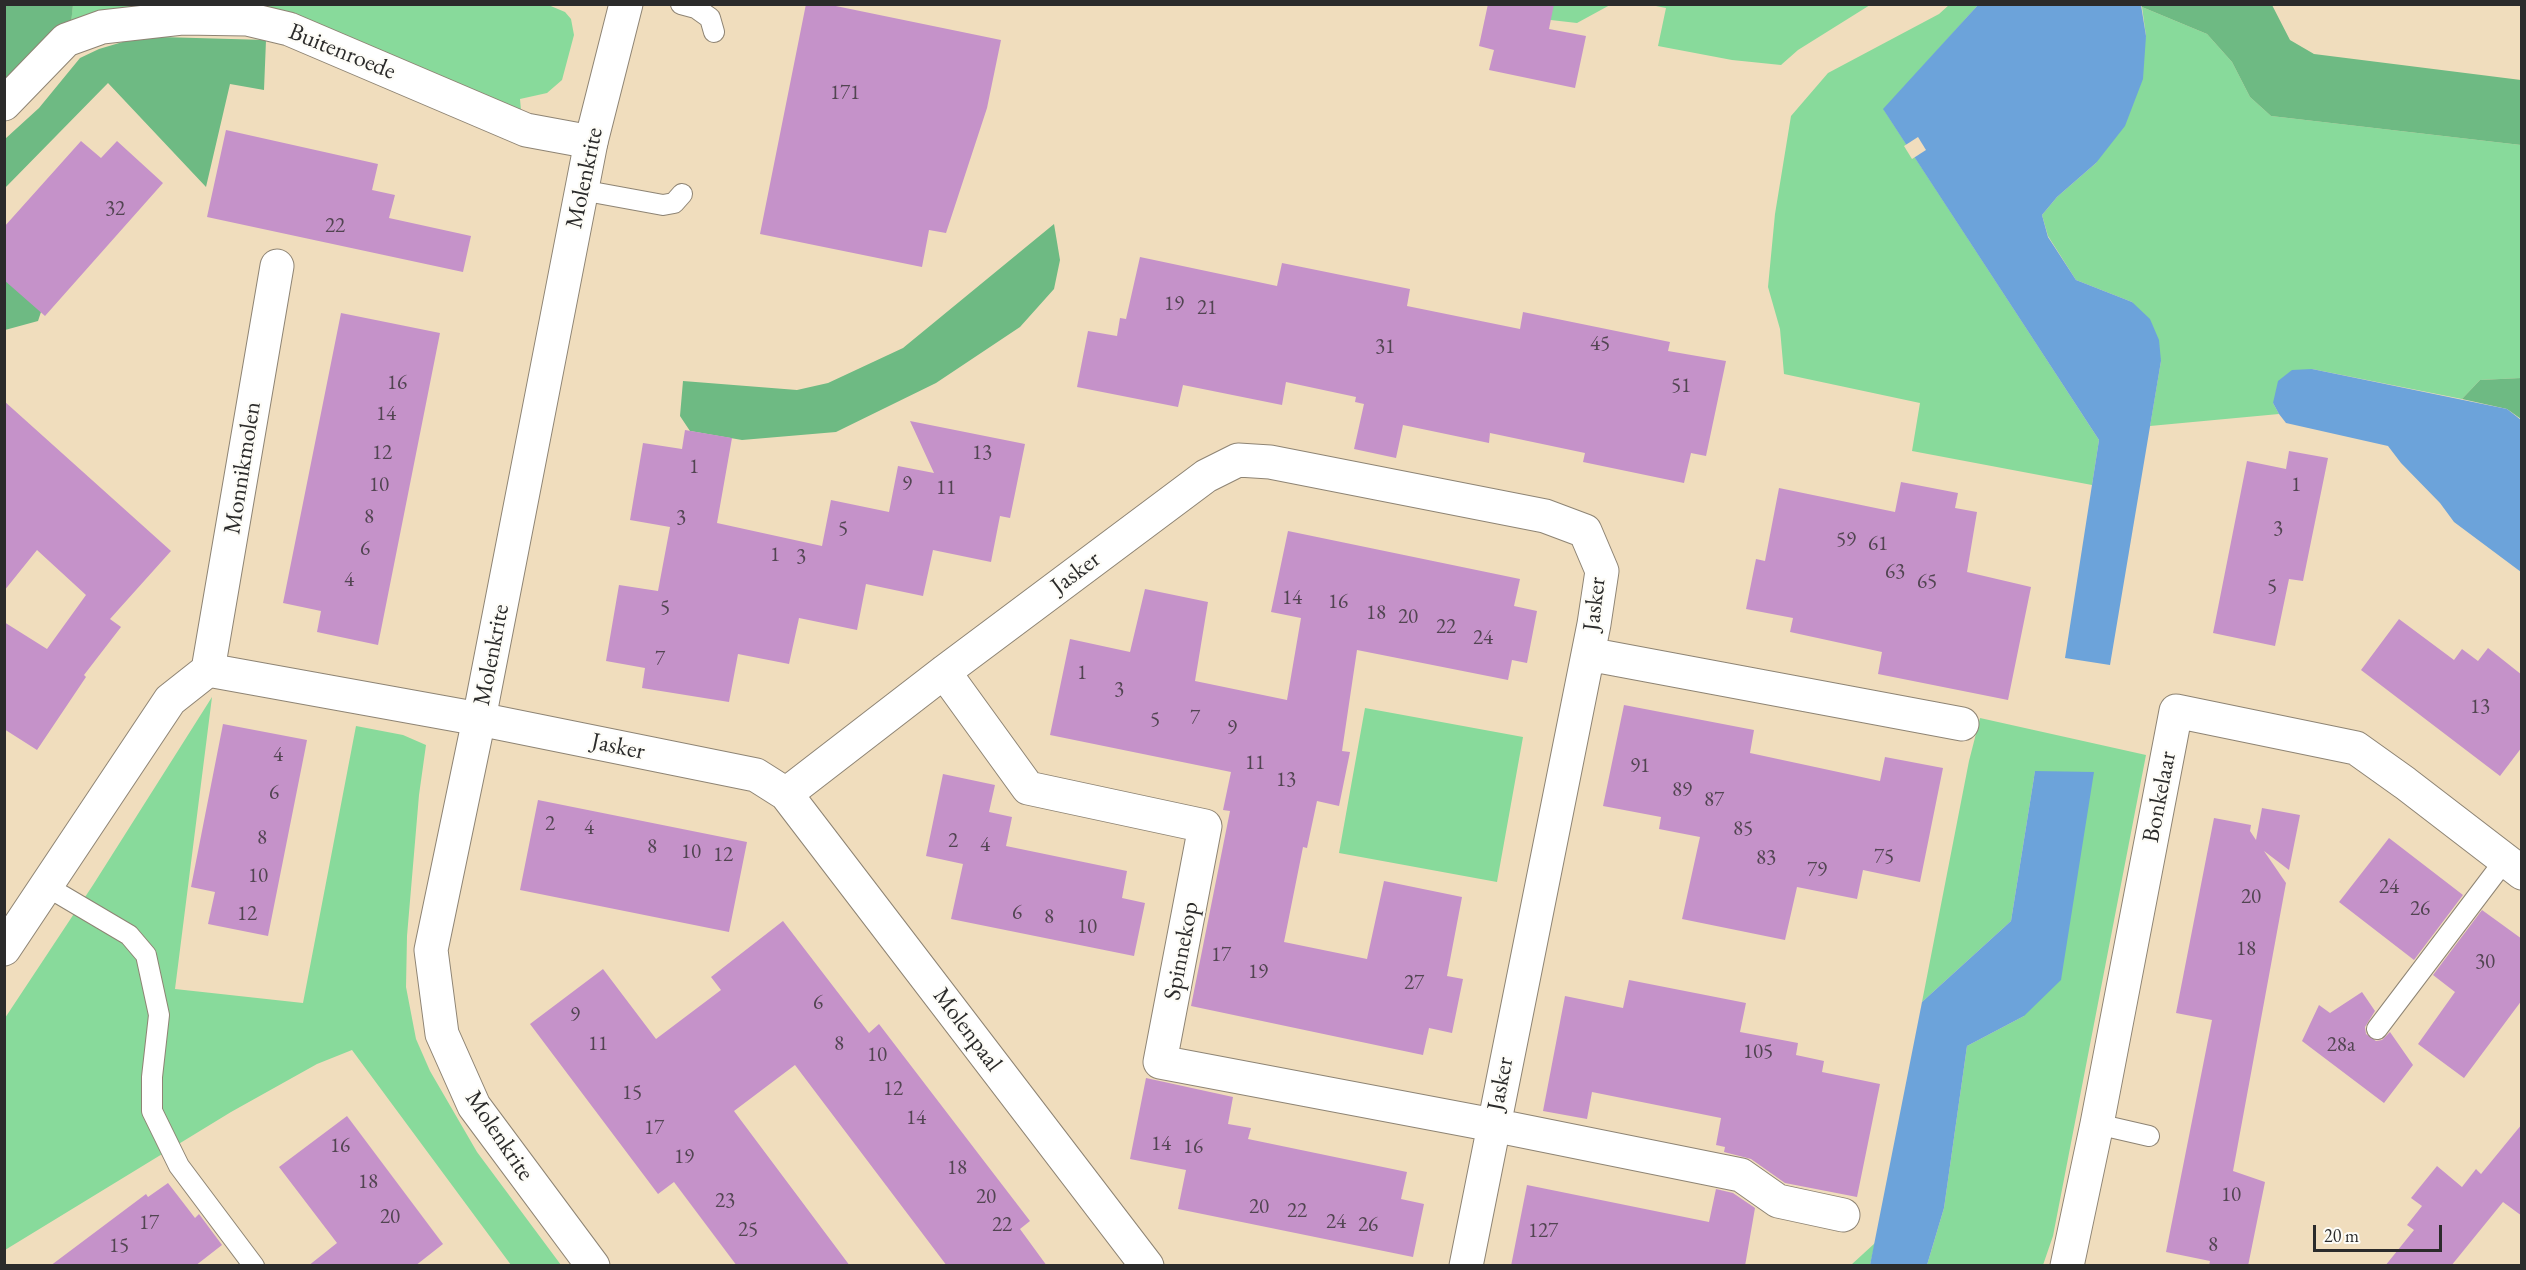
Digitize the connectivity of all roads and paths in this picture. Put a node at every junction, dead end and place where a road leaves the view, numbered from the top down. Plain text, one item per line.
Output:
1 (626, 4) edge
2 (681, 4) edge
3 (714, 32) dead end
4 (4, 104) edge
5 (591, 142) junction
6 (582, 190) junction
7 (682, 194) dead end
8 (277, 266) dead end
9 (1588, 654) junction
10 (208, 670) junction
11 (944, 672) junction
12 (479, 719) junction
13 (1962, 724) dead end
14 (786, 794) junction
15 (2513, 866) edge
16 (46, 886) junction
17 (4, 949) edge
18 (2377, 1029) dead end
19 (2097, 1124) junction
20 (1493, 1125) junction
21 (2149, 1136) dead end
22 (1843, 1215) dead end
23 (254, 1266) edge
24 (593, 1266) edge
25 (1147, 1266) edge
26 (1467, 1266) edge
27 (2067, 1266) edge

1 - 5 street, Molenkrite
2 - 3 lane
4 - 5 street, Buitenroede
5 - 6 street, Molenkrite
6 - 7 lane
6 - 12 street, Molenkrite
8 - 10 street, Monnikmolen
9 - 11 street, Jasker
9 - 13 street, Jasker
9 - 20 street, Jasker
10 - 12 street
10 - 16 street
11 - 14 street, Jasker
11 - 20 street, Spinnekop
12 - 14 street, Jasker
12 - 24 street, Molenkrite
14 - 25 street, Molenpaal
15 - 18 lane
15 - 19 street, Bonkelaar
16 - 17 street
16 - 23 lane
19 - 21 lane
19 - 27 street, Bonkelaar
20 - 22 street, Jasker
20 - 26 street, Jasker

